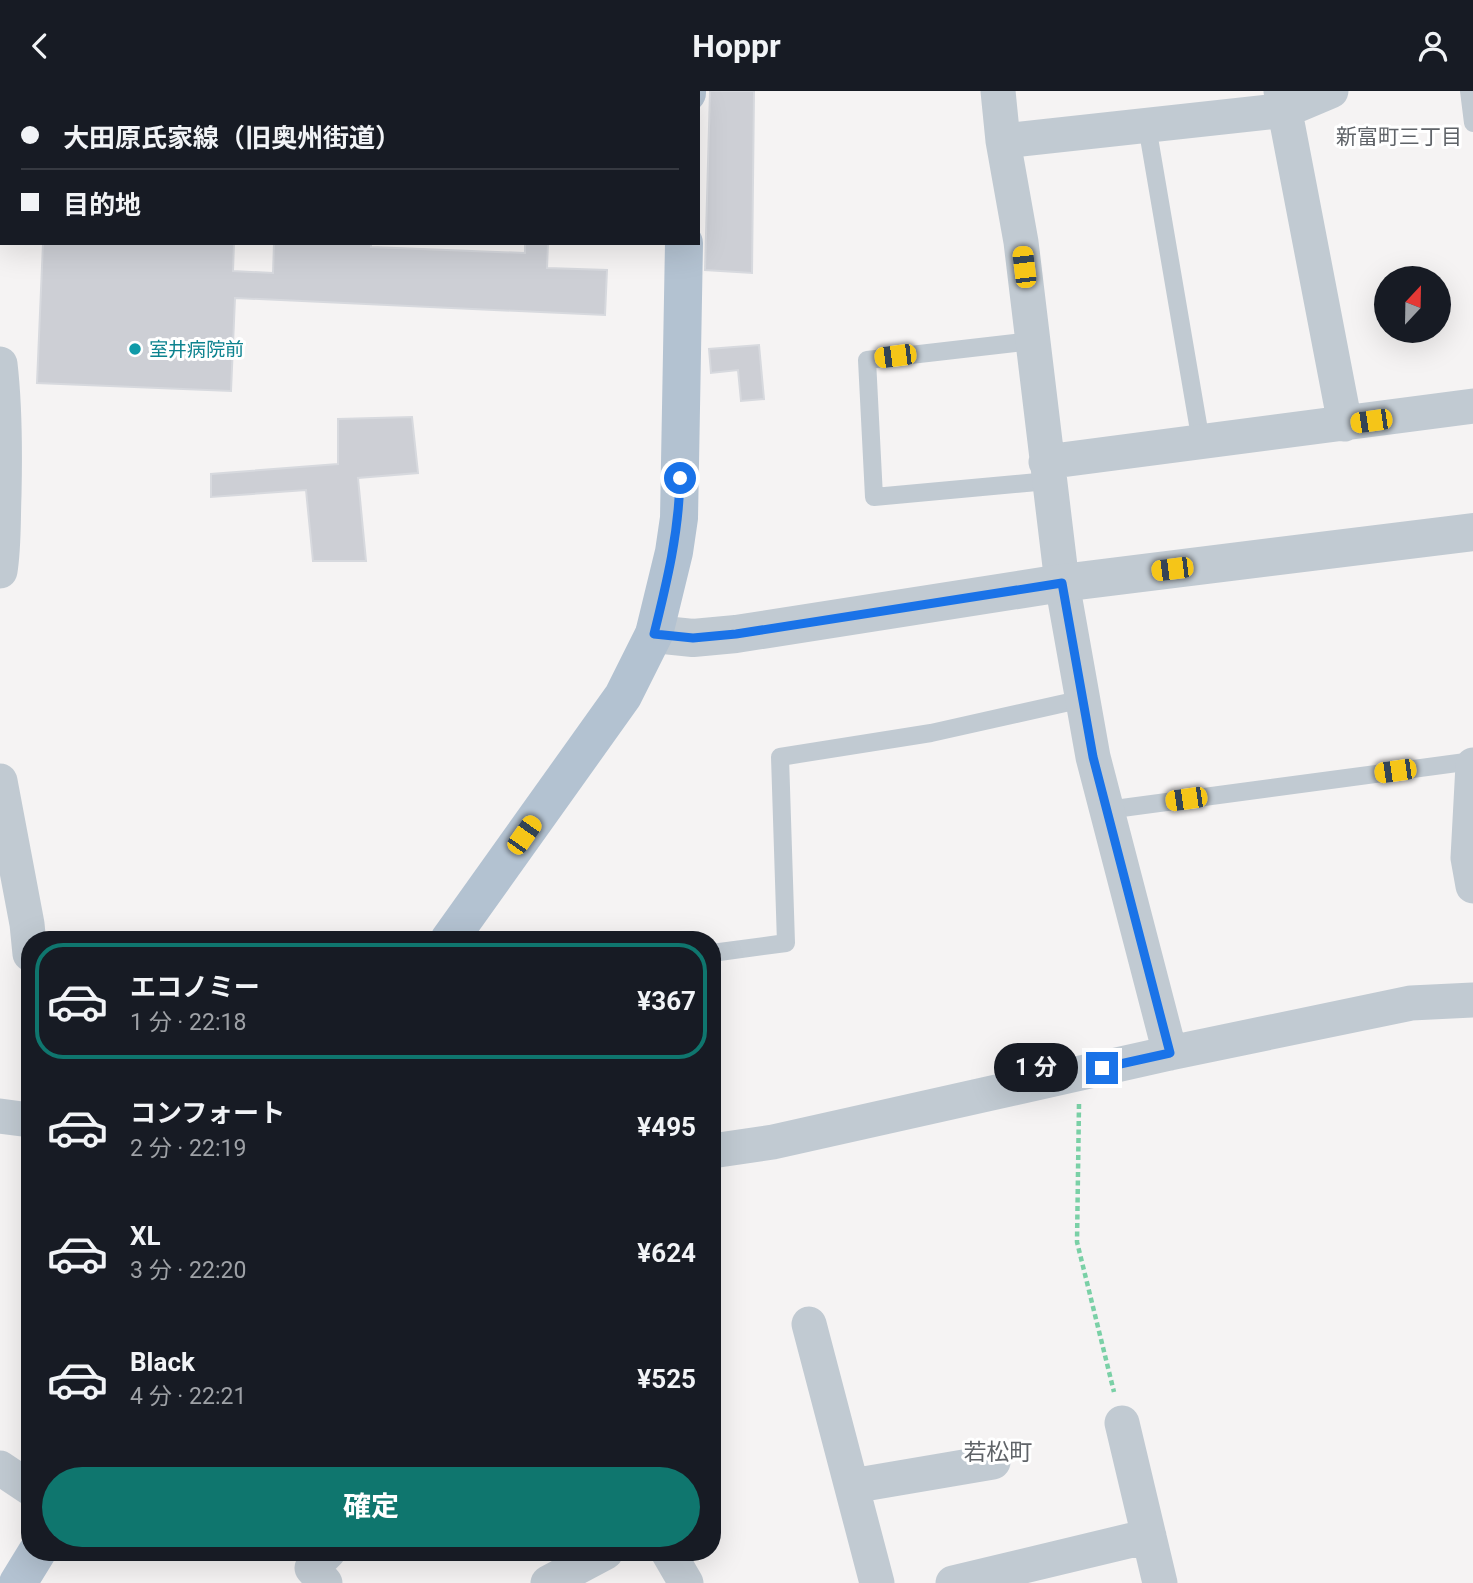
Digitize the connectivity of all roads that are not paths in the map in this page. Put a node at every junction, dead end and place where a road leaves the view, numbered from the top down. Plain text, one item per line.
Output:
1 (998, 91) edge
2 (1331, 91) edge
3 (1469, 91) edge
4 (1284, 100) edge
5 (1473, 124) edge
6 (1147, 126) junction
7 (1003, 141) junction
8 (684, 245) edge
9 (1032, 341) junction
10 (0, 364) edge
11 (1473, 406) edge
12 (1345, 424) junction
13 (1201, 442) junction
14 (1047, 471) junction
15 (1473, 532) edge
16 (0, 571) edge
17 (1062, 583) junction
18 (654, 634) junction
19 (1083, 699) junction
20 (1473, 763) edge
21 (0, 782) edge
22 (1107, 810) junction
23 (1473, 886) edge
24 (28, 931) edge
25 (455, 931) edge
26 (721, 952) edge
27 (1473, 1000) edge
28 (1170, 1053) junction
29 (0, 1116) edge
30 (21, 1119) edge
31 (721, 1150) edge
32 (809, 1324) dead end
33 (1122, 1423) road end
34 (993, 1462) dead end
35 (0, 1468) edge
36 (21, 1482) edge
37 (852, 1486) junction
38 (1149, 1536) junction
39 (31, 1561) edge
40 (319, 1561) edge
41 (673, 1561) edge
42 (590, 1567) edge
43 (18, 1583) edge
44 (325, 1583) edge
45 (548, 1583) edge
46 (686, 1583) edge
47 (877, 1583) edge
48 (953, 1583) edge
49 (1160, 1583) edge

1 - 7 street
2 - 4 street
3 - 5 lane
4 - 6 street
4 - 12 street
6 - 7 street
6 - 13 lane
7 - 9 street
8 - 18 main road
9 - 14 street
9 - 14 lane
10 - 16 street
11 - 12 street
12 - 13 street
13 - 14 street
14 - 17 street
15 - 17 street
17 - 18 street
17 - 19 street
18 - 25 main road
19 - 22 street
19 - 26 lane
20 - 22 lane
20 - 23 street
21 - 24 street
22 - 28 street
27 - 28 street
28 - 31 street
29 - 30 street
32 - 37 street
33 - 38 street
34 - 37 street
35 - 36 street
37 - 47 street
38 - 48 street
38 - 49 street
39 - 43 main road
40 - 44 street
41 - 46 street
42 - 45 street

